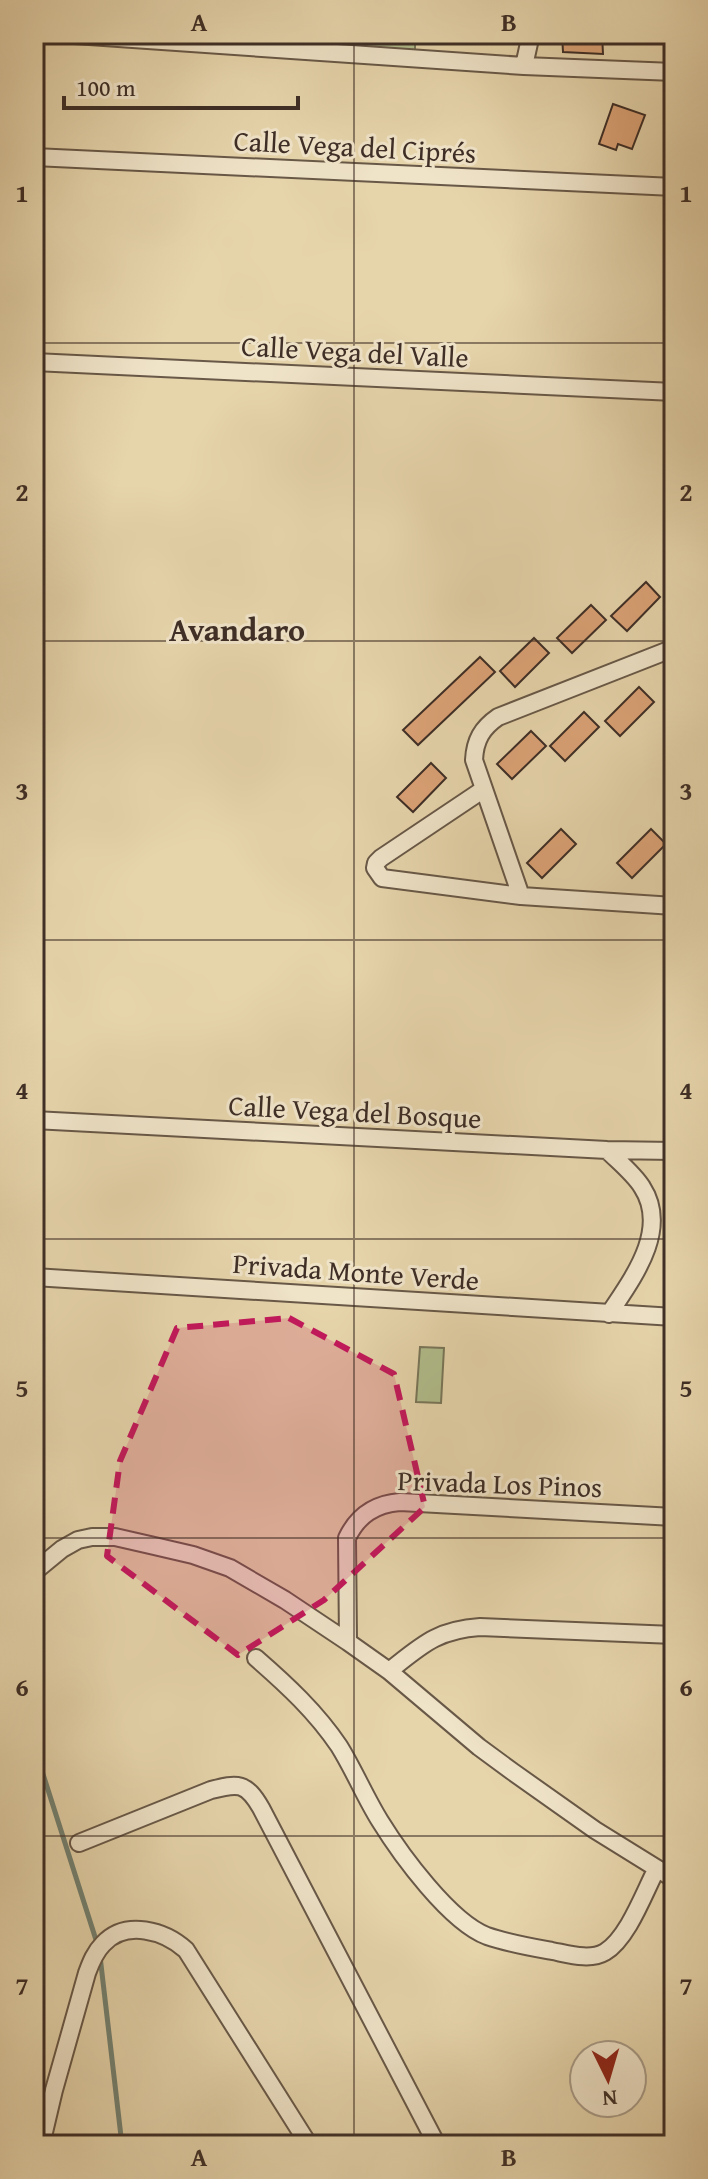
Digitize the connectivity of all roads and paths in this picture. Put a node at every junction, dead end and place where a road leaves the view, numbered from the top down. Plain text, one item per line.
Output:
1 (60, 34) edge
2 (531, 34) edge
3 (524, 66) junction
4 (674, 72) edge
5 (34, 157) edge
6 (674, 187) edge
7 (34, 362) edge
8 (674, 392) edge
9 (674, 648) edge
10 (484, 789) junction
11 (521, 896) junction
12 (674, 906) edge
13 (34, 1120) edge
14 (607, 1150) junction
15 (674, 1151) edge
16 (34, 1277) edge
17 (609, 1314) junction
18 (674, 1317) edge
19 (674, 1517) edge
20 (34, 1572) edge
21 (674, 1635) edge
22 (348, 1642) junction
23 (256, 1658) dead end
24 (389, 1671) junction
25 (79, 1843) dead end
26 (656, 1870) junction
27 (674, 1879) edge
28 (41, 2145) edge
29 (309, 2145) edge
30 (437, 2145) edge

1 - 3 street
2 - 3 street
3 - 4 street
5 - 6 street, Calle Vega del Ciprés
7 - 8 street, Calle Vega del Valle
9 - 10 street
10 - 11 street
10 - 11 street
11 - 12 street
13 - 14 street, Calle Vega del Bosque
14 - 15 street, Calle Vega del Bosque
14 - 17 street
16 - 17 street, Privada Monte Verde
17 - 18 street, Privada Monte Verde
19 - 22 street, Privada Los Pinos
20 - 22 street
21 - 24 street
22 - 24 street
23 - 26 street
24 - 26 street
25 - 30 street
26 - 27 street
28 - 29 street

